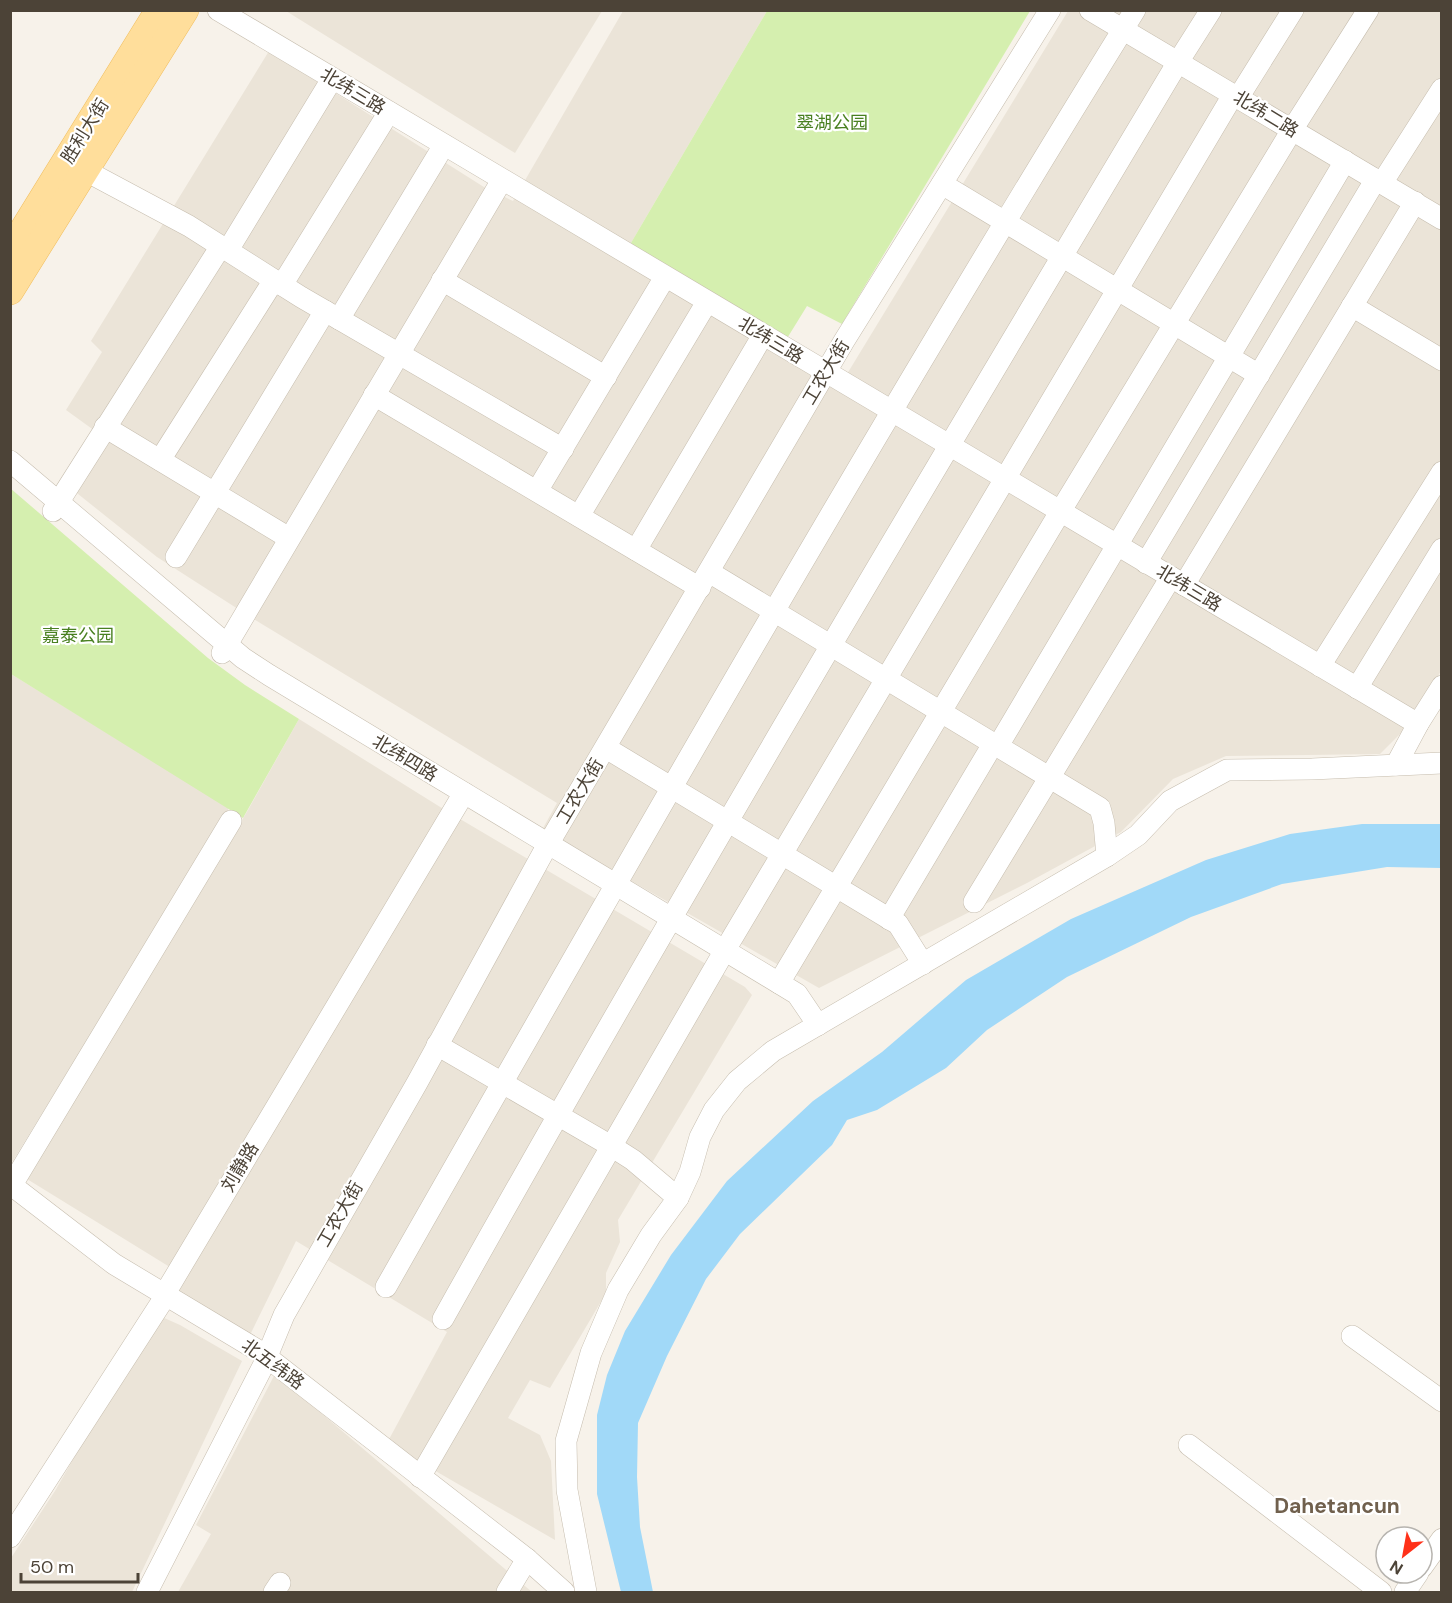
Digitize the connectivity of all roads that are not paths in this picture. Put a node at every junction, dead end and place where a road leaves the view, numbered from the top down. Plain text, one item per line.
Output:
1 (159, 10) edge
2 (185, 10) edge
3 (218, 10) edge
4 (1050, 10) edge
5 (1090, 10) edge
6 (1135, 10) edge
7 (1211, 10) edge
8 (1293, 10) edge
9 (1368, 10) edge
10 (1123, 30) junction
11 (1178, 62) junction
12 (332, 79) junction
13 (1442, 88) edge
14 (1236, 96) junction
15 (389, 112) junction
16 (1293, 130) junction
17 (444, 146) junction
18 (1345, 161) junction
19 (76, 166) junction
20 (502, 180) junction
21 (1379, 181) junction
22 (942, 184) junction
23 (1414, 202) junction
24 (1440, 213) edge
25 (1006, 222) junction
26 (224, 248) junction
27 (10, 251) edge
28 (1062, 256) junction
29 (665, 277) junction
30 (442, 280) junction
31 (278, 282) junction
32 (1117, 290) junction
33 (10, 291) edge
34 (707, 302) junction
35 (1352, 306) junction
36 (332, 315) junction
37 (1175, 324) junction
38 (764, 335) junction
39 (398, 353) junction
40 (1229, 357) junction
41 (1442, 360) edge
42 (825, 372) junction
43 (1260, 375) junction
44 (606, 377) junction
45 (374, 395) junction
46 (892, 412) junction
47 (105, 427) junction
48 (949, 446) junction
49 (563, 449) junction
50 (10, 460) edge
51 (160, 460) junction
52 (1442, 472) edge
53 (10, 475) edge
54 (1004, 478) junction
55 (537, 492) junction
56 (214, 493) junction
57 (56, 506) junction
58 (1060, 512) junction
59 (579, 516) junction
60 (289, 538) junction
61 (1118, 545) junction
62 (1442, 549) edge
63 (636, 550) junction
64 (176, 557) dead end
65 (1146, 563) junction
66 (704, 580) junction
67 (1178, 581) junction
68 (775, 612) junction
69 (832, 646) junction
70 (224, 649) junction
71 (1320, 666) junction
72 (886, 679) junction
73 (1442, 686) edge
74 (1357, 687) junction
75 (940, 712) junction
76 (1418, 724) junction
77 (996, 745) junction
78 (606, 748) junction
79 (1442, 763) edge
80 (1396, 765) junction
81 (1048, 777) junction
82 (672, 789) junction
83 (461, 797) junction
84 (231, 820) dead end
85 (728, 822) junction
86 (543, 846) junction
87 (783, 855) junction
88 (1107, 856) junction
89 (616, 885) junction
90 (835, 886) junction
91 (974, 902) dead end
92 (672, 919) junction
93 (889, 919) junction
94 (725, 951) junction
95 (923, 963) junction
96 (779, 983) junction
97 (818, 1025) junction
98 (437, 1045) junction
99 (502, 1083) junction
100 (557, 1115) junction
101 (611, 1146) junction
102 (11, 1187) edge
103 (678, 1198) junction
104 (386, 1287) dead end
105 (163, 1299) junction
106 (443, 1319) dead end
107 (1352, 1336) dead end
108 (261, 1359) junction
109 (1442, 1401) edge
110 (1189, 1445) dead end
111 (420, 1477) junction
112 (10, 1537) edge
113 (527, 1559) junction
114 (559, 1591) edge
115 (147, 1593) edge
116 (507, 1593) edge
117 (586, 1593) edge
118 (1381, 1593) edge

1 - 19 main road, 胜利大街
2 - 19 main road
3 - 12 street, 北纬三路
4 - 22 street, 工农大街
5 - 10 street, 北纬二路
6 - 10 street
7 - 11 street
8 - 14 street
9 - 16 street
10 - 11 street, 北纬二路
10 - 25 street
11 - 14 street, 北纬二路
11 - 28 street
12 - 15 street, 北纬三路
12 - 26 street
13 - 21 street
14 - 16 street, 北纬二路
14 - 32 street
15 - 17 street, 北纬三路
15 - 31 street
16 - 18 street, 北纬二路
16 - 37 street
17 - 20 street, 北纬三路
17 - 36 street
18 - 21 street, 北纬二路
18 - 40 street
19 - 26 street
19 - 27 main road, 胜利大街
19 - 33 main road
20 - 29 street, 北纬三路
20 - 30 street
21 - 23 street, 北纬二路
21 - 43 street
22 - 25 street
22 - 42 street, 工农大街
23 - 24 street, 北纬二路
23 - 35 street
25 - 28 street
25 - 46 street
26 - 31 street
26 - 47 street
28 - 32 street
28 - 48 street
29 - 34 street, 北纬三路
29 - 44 street
30 - 39 street
30 - 44 street
31 - 36 street
31 - 51 street
32 - 37 street
32 - 54 street
34 - 38 street, 北纬三路
34 - 59 street
35 - 41 street
35 - 67 street
36 - 39 street
36 - 56 street
37 - 40 street
37 - 58 street
38 - 42 street, 北纬三路
38 - 63 street
39 - 45 street
39 - 49 street
40 - 43 street
40 - 61 street
42 - 46 street, 北纬三路
42 - 66 street, 工农大街
43 - 65 street
44 - 49 street
45 - 55 street
45 - 60 street
46 - 48 street, 北纬三路
46 - 68 street
47 - 51 street
47 - 57 street
48 - 54 street, 北纬三路
48 - 69 street
49 - 55 street
50 - 57 street, 北纬四路
51 - 56 street
52 - 71 street
53 - 57 street, 北纬四路
54 - 58 street, 北纬三路
54 - 72 street
55 - 59 street
56 - 60 street
56 - 64 street
57 - 70 street, 北纬四路
58 - 61 street, 北纬三路
58 - 75 street
59 - 63 street
60 - 70 street
61 - 65 street, 北纬三路
61 - 77 street
62 - 74 street
63 - 66 street
65 - 67 street, 北纬三路
66 - 68 street
66 - 78 street, 工农大街
67 - 71 street, 北纬三路
67 - 81 street
68 - 69 street
68 - 82 street
69 - 72 street
69 - 85 street
70 - 83 street, 北纬四路
71 - 74 street, 北纬三路
72 - 75 street
72 - 87 street
73 - 76 street
74 - 76 street, 北纬三路
75 - 77 street
75 - 90 street
76 - 80 street
77 - 81 street
77 - 93 street
78 - 82 street
78 - 86 street, 工农大街
79 - 80 street
80 - 88 street
81 - 88 street
81 - 91 street
82 - 85 street
82 - 89 street
83 - 86 street, 北纬四路
83 - 105 street, 刘静路
84 - 102 street
85 - 87 street
85 - 92 street
86 - 89 street, 北纬四路
86 - 98 street, 工农大街
86 - 108 street, 工农大街
87 - 90 street
87 - 94 street
88 - 95 street
89 - 92 street, 北纬四路
89 - 99 street
90 - 93 street
90 - 96 street
92 - 94 street, 北纬四路
92 - 100 street
93 - 95 street
94 - 96 street, 北纬四路
94 - 101 street
95 - 97 street
96 - 97 street, 北纬四路
97 - 103 street
98 - 99 street
98 - 108 street, 工农大街
99 - 100 street
99 - 104 street
100 - 101 street
100 - 106 street
101 - 103 street
101 - 111 street
102 - 105 street, 北五纬路
103 - 117 street
105 - 108 street, 北五纬路
105 - 112 street, 刘静路
107 - 109 street
108 - 111 street, 北五纬路
108 - 115 street, 工农大街
110 - 118 street
111 - 113 street, 北五纬路
113 - 114 street, 北五纬路
113 - 116 street

